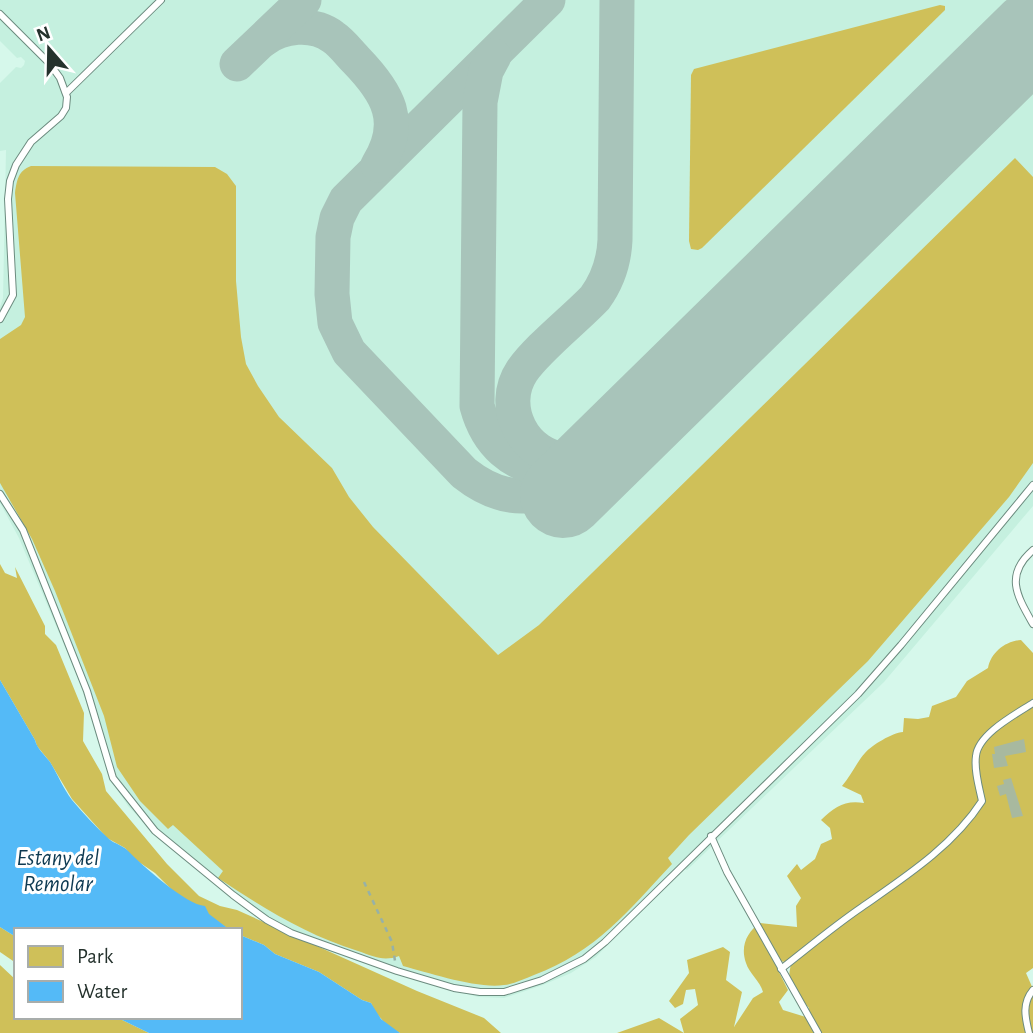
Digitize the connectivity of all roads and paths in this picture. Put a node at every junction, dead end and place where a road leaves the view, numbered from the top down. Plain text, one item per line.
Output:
1 (161, 0) edge
2 (0, 14) edge
3 (66, 93) junction
4 (0, 319) edge
5 (1033, 485) edge
6 (0, 494) edge
7 (1033, 550) edge
8 (1033, 622) edge
9 (1033, 703) edge
10 (710, 836) junction
11 (364, 882) dead end
12 (781, 969) junction
13 (397, 971) junction
14 (1033, 990) edge
15 (818, 1033) edge
16 (1029, 1033) edge

1 - 3 lane
2 - 3 lane
3 - 4 lane
5 - 10 lane
6 - 13 lane
7 - 8 lane
9 - 12 lane
10 - 12 lane
10 - 13 lane
11 - 13 path
12 - 15 lane
14 - 16 lane

